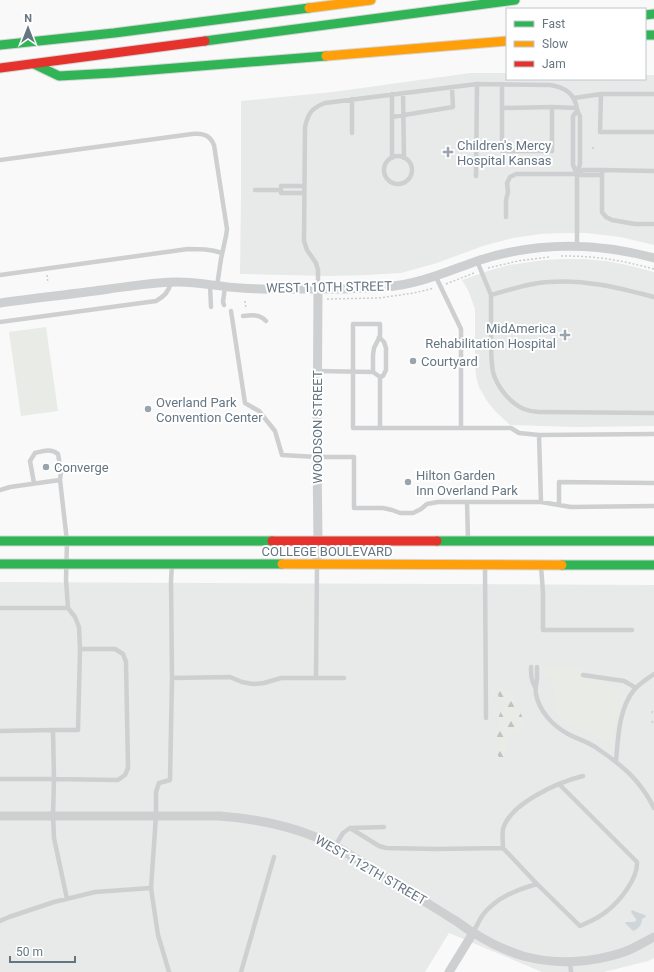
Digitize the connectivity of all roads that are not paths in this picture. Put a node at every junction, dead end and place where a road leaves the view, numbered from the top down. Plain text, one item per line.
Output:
1 (309, 0) edge
2 (371, 0) edge
3 (515, 0) edge
4 (246, 16) junction
5 (506, 37) edge
6 (506, 41) edge
7 (462, 44) junction
8 (0, 45) edge
9 (34, 64) junction
10 (0, 68) edge
11 (477, 84) junction
12 (502, 84) junction
13 (452, 87) junction
14 (404, 93) junction
15 (392, 94) junction
16 (601, 94) junction
17 (654, 94) edge
18 (574, 98) junction
19 (352, 99) junction
20 (552, 107) junction
21 (502, 108) junction
22 (577, 109) junction
23 (404, 115) junction
24 (392, 116) junction
25 (654, 132) edge
26 (352, 133) dead end
27 (392, 158) junction
28 (404, 158) junction
29 (0, 160) edge
30 (654, 170) edge
31 (602, 173) junction
32 (577, 174) junction
33 (476, 176) dead end
34 (304, 186) junction
35 (255, 190) dead end
36 (281, 190) junction
37 (304, 193) junction
38 (506, 217) dead end
39 (654, 224) edge
40 (577, 246) junction
41 (222, 253) junction
42 (654, 258) edge
43 (477, 261) junction
44 (0, 275) edge
45 (436, 276) junction
46 (171, 282) junction
47 (217, 286) junction
48 (318, 289) junction
49 (491, 296) junction
50 (654, 297) edge
51 (0, 303) edge
52 (224, 305) dead end
53 (211, 307) dead end
54 (231, 311) road end
55 (243, 316) dead end
56 (266, 321) dead end
57 (0, 322) edge
58 (379, 337) junction
59 (317, 371) junction
60 (353, 371) junction
61 (374, 372) junction
62 (380, 377) junction
63 (654, 413) edge
64 (461, 427) junction
65 (380, 428) junction
66 (654, 434) edge
67 (540, 435) junction
68 (317, 457) junction
69 (60, 480) junction
70 (654, 483) edge
71 (34, 484) junction
72 (0, 490) edge
73 (467, 502) junction
74 (541, 502) junction
75 (559, 505) junction
76 (654, 506) edge
77 (0, 541) edge
78 (67, 541) junction
79 (318, 541) junction
80 (468, 541) junction
81 (654, 541) edge
82 (0, 564) edge
83 (67, 564) junction
84 (172, 564) junction
85 (317, 564) junction
86 (485, 564) junction
87 (541, 564) junction
88 (654, 565) edge
89 (0, 608) edge
90 (68, 608) junction
91 (632, 630) dead end
92 (80, 649) junction
93 (531, 667) dead end
94 (537, 667) dead end
95 (654, 674) edge
96 (583, 675) dead end
97 (172, 678) junction
98 (316, 678) junction
99 (344, 678) dead end
100 (535, 687) junction
101 (636, 688) junction
102 (486, 718) dead end
103 (54, 730) junction
104 (0, 731) edge
105 (616, 761) junction
106 (583, 776) dead end
107 (0, 779) edge
108 (54, 779) junction
109 (559, 784) junction
110 (654, 808) edge
111 (0, 816) edge
112 (53, 816) junction
113 (156, 816) junction
114 (384, 827) dead end
115 (350, 828) junction
116 (335, 846) junction
117 (503, 848) junction
118 (274, 857) dead end
119 (537, 884) junction
120 (151, 888) junction
121 (68, 899) junction
122 (0, 921) edge
123 (473, 933) junction
124 (654, 937) edge
125 (570, 961) junction
126 (169, 972) edge
127 (241, 972) edge
128 (449, 972) edge
129 (571, 972) edge

1 - 4 main road
2 - 4 main road
3 - 9 main road
4 - 8 main road
5 - 7 main road
6 - 7 main road
7 - 9 main road
9 - 10 main road
11 - 12 lane
11 - 13 lane
11 - 33 lane
12 - 18 lane
12 - 21 lane
13 - 14 lane
13 - 23 lane
14 - 15 lane
14 - 23 lane
15 - 19 lane
15 - 24 lane
16 - 17 lane
16 - 18 lane
16 - 25 lane
18 - 22 lane
19 - 26 lane
19 - 34 lane
20 - 21 lane
20 - 21 lane
20 - 22 lane
22 - 32 lane
23 - 24 lane
23 - 28 lane
24 - 27 lane
27 - 28 lane
27 - 28 lane
29 - 41 lane
30 - 31 lane
31 - 32 lane
31 - 39 lane
32 - 38 lane
32 - 40 lane
34 - 36 lane
34 - 37 lane
35 - 36 lane
36 - 37 lane
37 - 48 lane
40 - 42 street, WEST 110TH STREET
40 - 43 street, WEST 110TH STREET
41 - 44 lane
41 - 47 lane
43 - 45 street, WEST 110TH STREET
43 - 49 lane
45 - 48 street, WEST 110TH STREET
45 - 64 lane
46 - 47 street, WEST 110TH STREET
46 - 51 street, WEST 110TH STREET
46 - 57 lane
47 - 48 street, WEST 110TH STREET
47 - 52 lane
47 - 53 lane
48 - 59 street, WOODSON STREET
49 - 50 lane
49 - 63 lane
54 - 68 lane
55 - 56 lane
58 - 60 lane
58 - 61 lane
58 - 62 lane
59 - 60 lane
59 - 68 street, WOODSON STREET
60 - 61 lane
60 - 65 lane
61 - 62 lane
62 - 65 lane
64 - 65 lane
64 - 67 lane
66 - 67 lane
67 - 74 lane
68 - 73 lane
68 - 79 street, WOODSON STREET
69 - 71 lane
69 - 71 lane
69 - 78 lane
70 - 75 lane
71 - 72 lane
73 - 74 lane
73 - 80 lane
74 - 75 lane
75 - 76 lane
77 - 78 main road, COLLEGE BOULEVARD
78 - 79 main road, COLLEGE BOULEVARD
78 - 83 lane
79 - 80 main road, COLLEGE BOULEVARD
79 - 85 street, WOODSON STREET
80 - 81 main road, COLLEGE BOULEVARD
82 - 83 main road, COLLEGE BOULEVARD
83 - 84 main road, COLLEGE BOULEVARD
83 - 90 lane
84 - 85 main road, COLLEGE BOULEVARD
84 - 97 lane
85 - 86 main road, COLLEGE BOULEVARD
85 - 98 lane
86 - 87 main road, COLLEGE BOULEVARD
86 - 102 lane
87 - 88 main road, COLLEGE BOULEVARD
87 - 91 lane
89 - 90 lane
90 - 92 lane
92 - 103 lane
92 - 108 lane
93 - 100 lane
94 - 100 lane
95 - 101 lane
96 - 101 lane
97 - 98 lane
97 - 113 lane
98 - 99 lane
100 - 105 lane
101 - 105 lane
103 - 104 lane
103 - 108 lane
105 - 110 lane
106 - 109 lane
107 - 108 lane
108 - 112 lane
109 - 117 lane
109 - 119 lane
111 - 112 street, WEST 112TH STREET
112 - 113 street, WEST 112TH STREET
112 - 121 lane
113 - 116 street, WEST 112TH STREET
113 - 120 lane
114 - 115 lane
115 - 116 lane
115 - 117 lane
116 - 123 street, WEST 112TH STREET
117 - 119 lane
118 - 127 lane
119 - 123 lane
120 - 121 lane
120 - 126 lane
121 - 122 lane
123 - 125 street, WEST 112TH STREET
123 - 128 street
124 - 125 street, WEST 112TH STREET
125 - 129 lane

